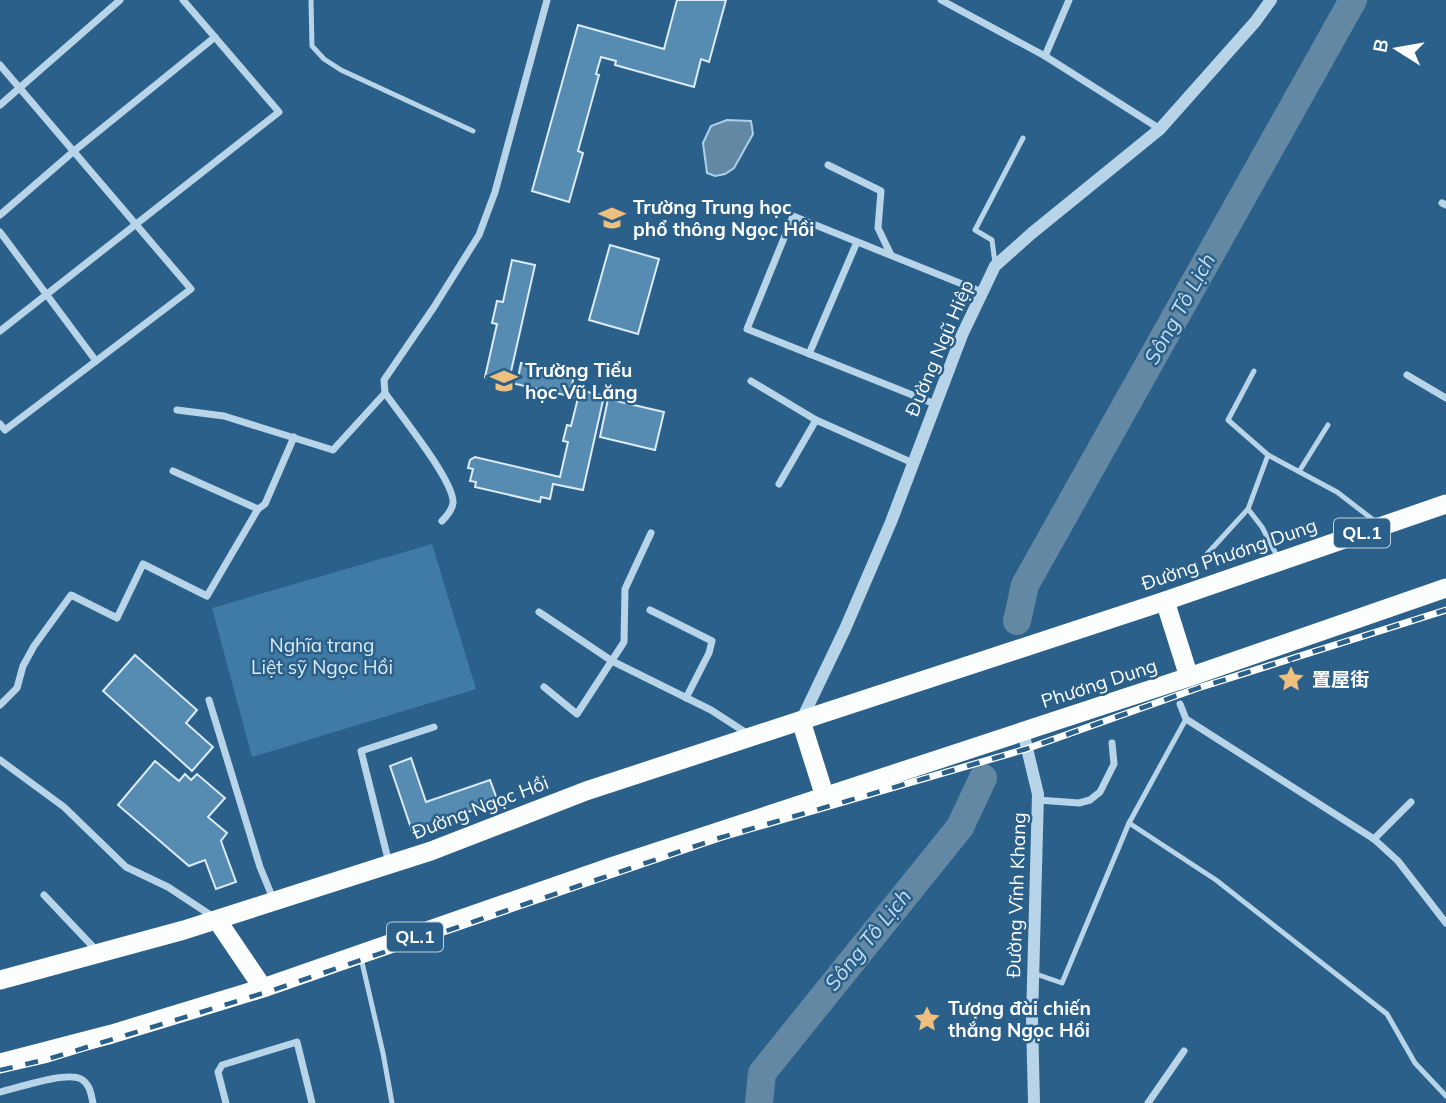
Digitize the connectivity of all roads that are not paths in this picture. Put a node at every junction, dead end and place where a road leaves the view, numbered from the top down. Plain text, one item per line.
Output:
1 (120, 0) edge
2 (183, 0) edge
3 (311, 0) edge
4 (547, 0) edge
5 (941, 0) edge
6 (1069, 0) edge
7 (1271, 0) edge
8 (215, 37) junction
9 (1045, 56) junction
10 (0, 65) edge
11 (19, 88) junction
12 (0, 105) edge
13 (1160, 129) junction
14 (473, 131) dead end
15 (1023, 138) dead end
16 (74, 151) junction
17 (828, 165) dead end
18 (0, 215) edge
19 (136, 224) junction
20 (0, 232) edge
21 (857, 242) junction
22 (891, 255) junction
23 (995, 266) junction
24 (982, 292) junction
25 (46, 294) junction
26 (0, 331) edge
27 (809, 354) junction
28 (96, 360) junction
29 (1254, 371) dead end
30 (1407, 374) dead end
31 (751, 382) dead end
32 (385, 393) junction
33 (1446, 398) edge
34 (935, 404) junction
35 (177, 410) dead end
36 (816, 419) junction
37 (0, 424) edge
38 (1328, 425) dead end
39 (294, 437) junction
40 (1268, 455) junction
41 (913, 463) junction
42 (1300, 470) junction
43 (173, 471) dead end
44 (779, 484) dead end
45 (1446, 504) edge
46 (258, 509) junction
47 (1248, 509) junction
48 (442, 522) dead end
49 (1381, 526) junction
50 (651, 533) dead end
51 (1207, 554) dead end
52 (1278, 562) junction
53 (1446, 588) edge
54 (1165, 601) junction
55 (650, 610) dead end
56 (539, 612) dead end
57 (613, 661) junction
58 (971, 664) joint
59 (1189, 677) junction
60 (544, 687) dead end
61 (686, 698) junction
62 (209, 700) dead end
63 (1180, 704) dead end
64 (0, 705) edge
65 (1186, 719) junction
66 (801, 721) junction
67 (434, 727) dead end
68 (1023, 732) junction
69 (751, 737) junction
70 (1112, 743) dead end
71 (0, 760) edge
72 (825, 797) junction
73 (1038, 800) junction
74 (1411, 802) dead end
75 (1129, 823) junction
76 (1374, 839) junction
77 (390, 864) junction
78 (44, 895) dead end
79 (274, 901) junction
80 (217, 919) junction
81 (1446, 923) edge
82 (99, 953) junction
83 (360, 955) junction
84 (1033, 972) junction
85 (0, 980) edge
86 (263, 988) junction
87 (1184, 1051) dead end
88 (0, 1063) edge
89 (0, 1092) edge
90 (1446, 1096) edge
91 (93, 1103) edge
92 (226, 1103) edge
93 (312, 1103) edge
94 (392, 1103) edge
95 (1034, 1103) edge
96 (1148, 1103) edge

1 - 11 street
2 - 8 street
3 - 14 lane
4 - 32 street
5 - 9 street
6 - 9 street
7 - 13 street, Đường Ngũ Hiệp
8 - 16 street
8 - 19 street
9 - 13 street
10 - 11 street
11 - 12 street
11 - 16 street
13 - 23 street, Đường Ngũ Hiệp
15 - 23 lane
16 - 18 street
16 - 19 street
17 - 22 street
19 - 25 street
19 - 28 street
20 - 25 street
21 - 22 street
21 - 27 street
21 - 27 street
22 - 24 street
23 - 24 street, Đường Ngũ Hiệp
24 - 34 street, Đường Ngũ Hiệp
25 - 26 street
25 - 28 street
27 - 34 street
28 - 37 street
29 - 40 lane
30 - 33 street
31 - 36 street
32 - 39 street
32 - 48 street
34 - 41 street, Đường Ngũ Hiệp
35 - 39 street
36 - 41 street
36 - 44 street
38 - 42 lane
39 - 46 street
40 - 42 lane
40 - 47 lane
41 - 66 street, Đường Ngũ Hiệp
42 - 49 lane
43 - 46 street
45 - 49 highway, Đường Phương Dung / QL.1
46 - 64 street
47 - 51 lane
47 - 52 lane
49 - 52 highway, Đường Phương Dung / QL.1
50 - 57 street
52 - 54 highway, Đường Phương Dung / QL.1
53 - 59 highway, QL.1
54 - 58 highway, Đường Phương Dung / QL.1
54 - 59 highway
55 - 61 street
56 - 57 street
57 - 60 street
57 - 61 street
58 - 66 highway, Đường Ngọc Hồi / QL.1
59 - 68 highway, Phương Dung / QL.1
61 - 69 street
62 - 79 street
63 - 65 street
65 - 75 lane
65 - 76 street
66 - 69 highway, Đường Ngọc Hồi / QL.1
66 - 72 highway
67 - 77 street
68 - 72 highway, QL.1
68 - 73 street, Đường Vĩnh Khang
69 - 77 highway, Đường Ngọc Hồi / QL.1
70 - 73 street
71 - 80 street
72 - 83 highway, QL.1
73 - 84 street, Đường Vĩnh Khang
74 - 76 street
75 - 84 lane
75 - 90 lane
76 - 81 street
77 - 79 highway, Đường Ngọc Hồi / QL.1
78 - 82 street
79 - 80 highway, Đường Ngọc Hồi / QL.1
80 - 82 highway, Đường Ngọc Hồi / QL.1
80 - 86 highway
82 - 85 highway, Đường Ngọc Hồi / QL.1
83 - 86 highway, QL.1
83 - 94 lane
84 - 95 street, Đường Vĩnh Khang
86 - 88 highway, QL.1
87 - 96 street
89 - 91 street
92 - 93 street

